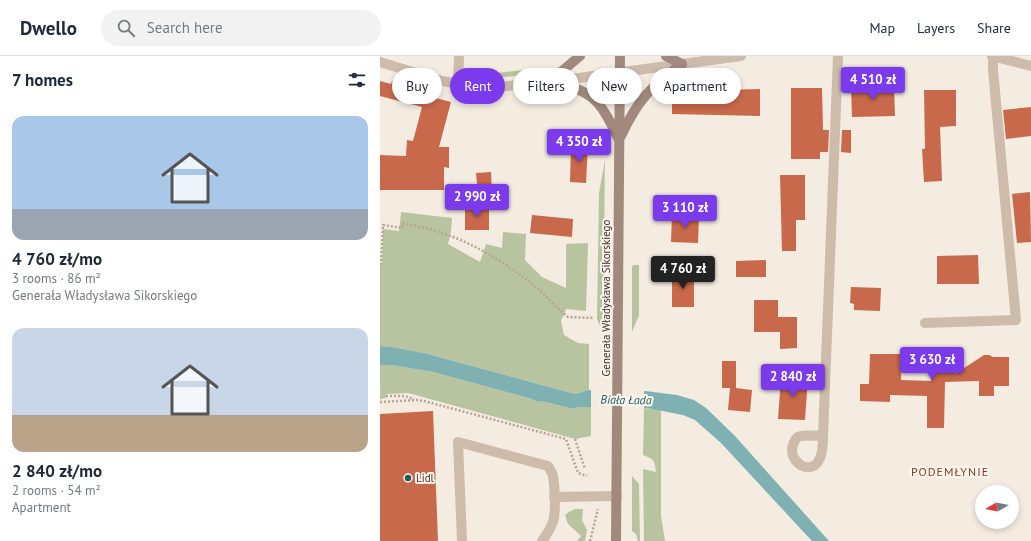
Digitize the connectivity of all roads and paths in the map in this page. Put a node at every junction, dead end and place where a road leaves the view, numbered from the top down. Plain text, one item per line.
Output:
1 (459, 56) edge
2 (580, 56) edge
3 (620, 56) edge
4 (666, 56) edge
5 (741, 56) edge
6 (838, 56) edge
7 (992, 56) edge
8 (380, 62) edge
9 (682, 64) junction
10 (1031, 66) edge
11 (459, 68) edge
12 (566, 68) edge
13 (620, 68) edge
14 (642, 69) edge
15 (450, 82) edge
16 (579, 89) edge
17 (620, 104) edge
18 (619, 140) junction
19 (380, 264) edge
20 (594, 318) dead end
21 (926, 323) dead end
22 (386, 396) dead end
23 (417, 400) junction
24 (380, 402) edge
25 (823, 436) dead end
26 (575, 439) dead end
27 (585, 470) dead end
28 (587, 476) dead end
29 (617, 496) junction
30 (554, 497) junction
31 (595, 523) dead end
32 (462, 541) edge
33 (542, 541) edge
34 (590, 541) edge
35 (616, 541) edge

1 - 11 street
2 - 12 street
3 - 13 street, Generała Władysława Sikorskiego
4 - 9 street
5 - 9 street
6 - 25 street
7 - 10 street
7 - 21 street
8 - 15 street
9 - 14 street
9 - 18 street
16 - 18 street
17 - 18 street, Generała Władysława Sikorskiego
18 - 29 street, Generała Władysława Sikorskiego
19 - 20 path
22 - 23 path
23 - 24 path
23 - 28 path
26 - 27 path
29 - 30 street
29 - 35 street, Generała Władysława Sikorskiego
30 - 32 street
30 - 33 street
31 - 34 path

